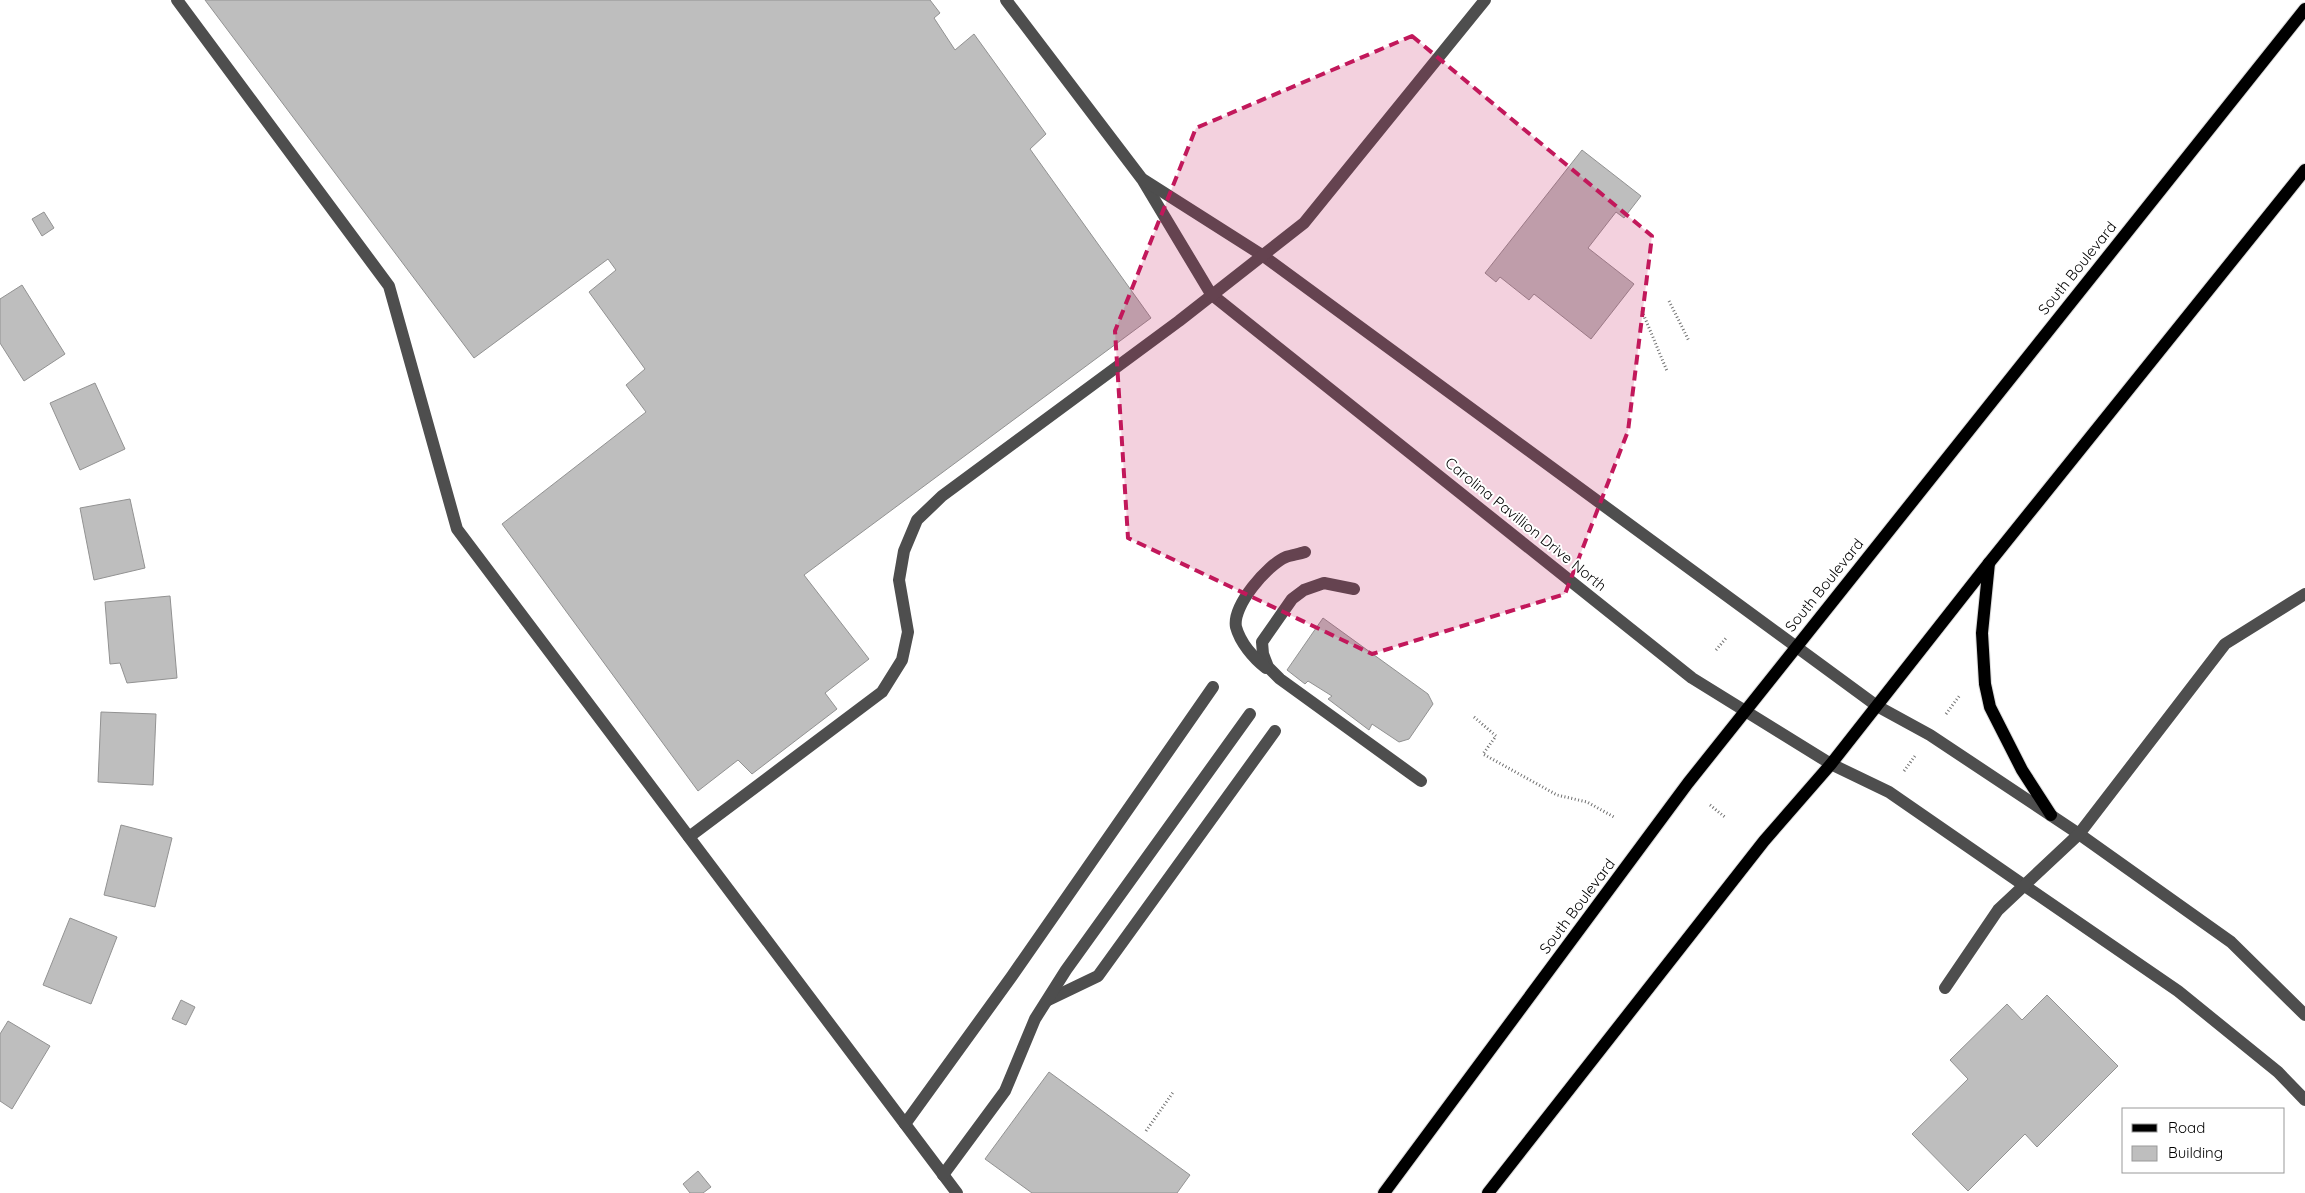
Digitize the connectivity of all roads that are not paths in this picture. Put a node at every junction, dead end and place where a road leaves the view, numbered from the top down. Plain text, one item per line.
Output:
1 (177, 0) edge
2 (1006, 0) edge
3 (1485, 0) edge
4 (2305, 9) edge
5 (2305, 170) edge
6 (1142, 179) junction
7 (1262, 255) junction
8 (1211, 294) junction
9 (1305, 552) dead end
10 (1989, 563) junction
11 (1354, 589) dead end
12 (2305, 594) edge
13 (1795, 648) junction
14 (1280, 679) junction
15 (1213, 687) dead end
16 (1877, 706) junction
17 (1745, 711) junction
18 (1250, 714) dead end
19 (1274, 731) dead end
20 (1831, 764) junction
21 (1421, 781) dead end
22 (2051, 815) junction
23 (2079, 834) junction
24 (689, 837) junction
25 (2025, 886) junction
26 (1945, 988) dead end
27 (1046, 1000) junction
28 (2305, 1015) edge
29 (2305, 1100) edge
30 (905, 1124) junction
31 (943, 1175) junction
32 (957, 1193) edge
33 (1384, 1193) edge
34 (1488, 1193) edge

1 - 24 street
2 - 6 street
3 - 7 street
4 - 13 main road, South Boulevard
5 - 10 main road
6 - 7 street
6 - 8 street
7 - 8 street
7 - 13 street
8 - 17 street, Carolina Pavillion Drive North
8 - 24 street
9 - 14 street
10 - 16 main road
10 - 22 main road
11 - 14 street
12 - 23 street
13 - 16 street
13 - 17 main road, South Boulevard
14 - 21 street
15 - 30 street
16 - 20 main road
16 - 22 street
17 - 20 street, Carolina Pavillion Drive North
17 - 33 main road, South Boulevard
18 - 27 street
19 - 27 street
20 - 25 street, Carolina Pavillion Drive North
20 - 34 main road
22 - 23 street
23 - 25 street
23 - 28 street
24 - 30 street
25 - 26 street
25 - 29 street, Carolina Pavillion Drive North
27 - 31 street
30 - 31 street
31 - 32 street

